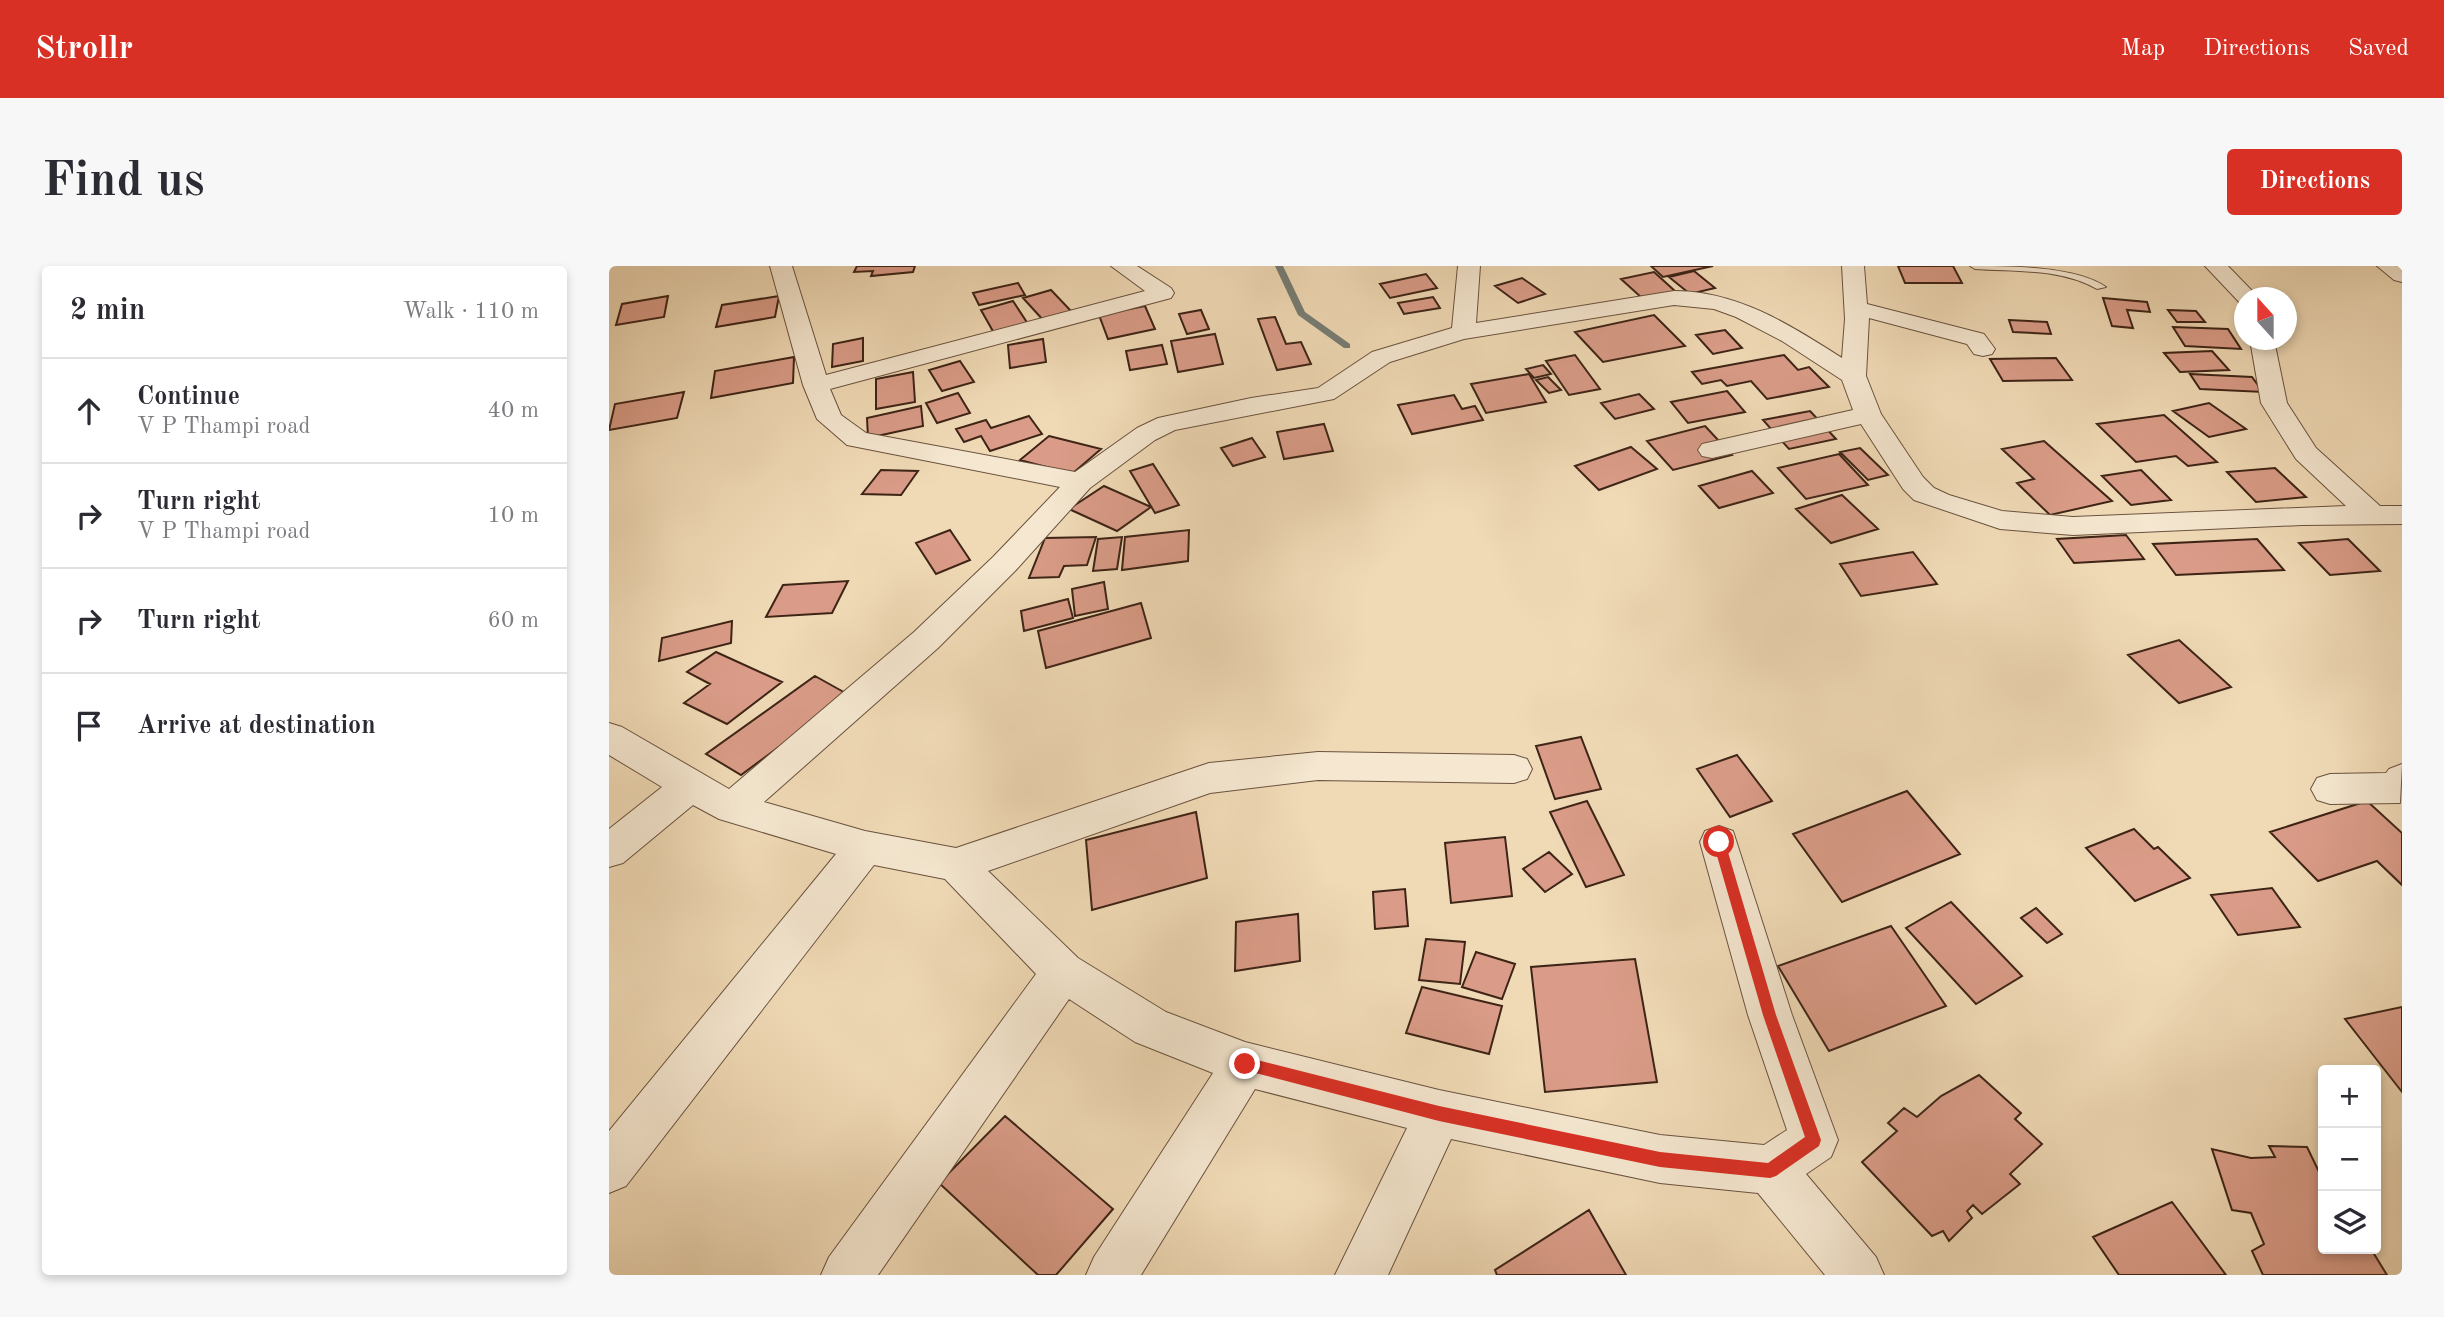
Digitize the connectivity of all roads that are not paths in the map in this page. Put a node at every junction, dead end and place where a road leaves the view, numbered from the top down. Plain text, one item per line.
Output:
1 (781, 266) edge
2 (1122, 266) edge
3 (1469, 266) edge
4 (1853, 266) edge
5 (1975, 266) edge
6 (2216, 266) edge
7 (2388, 266) edge
8 (2402, 275) edge
9 (2101, 287) dead end
10 (2237, 287) edge
11 (1856, 308) junction
12 (1463, 332) junction
13 (1983, 349) dead end
14 (2264, 350) edge
15 (1853, 376) junction
16 (816, 385) junction
17 (1868, 414) junction
18 (1712, 450) dead end
19 (1080, 482) junction
20 (2372, 515) junction
21 (2402, 515) edge
22 (609, 737) edge
23 (1514, 769) dead end
24 (2402, 779) edge
25 (690, 786) junction
26 (2330, 789) dead end
27 (732, 808) junction
28 (1719, 842) dead end
29 (865, 848) junction
30 (609, 850) edge
31 (956, 865) junction
32 (1063, 972) junction
33 (1245, 1064) junction
34 (1439, 1114) junction
35 (609, 1169) edge
36 (1770, 1170) junction
37 (847, 1275) edge
38 (1112, 1275) edge
39 (1361, 1275) edge
40 (1858, 1275) edge

1 - 16 street
2 - 16 street
3 - 12 street
4 - 11 street
5 - 9 lane
6 - 10 street
7 - 8 street
11 - 13 street
11 - 15 street
12 - 15 street
12 - 19 street
14 - 20 street
15 - 17 street
16 - 19 street
17 - 18 street
17 - 20 street
19 - 27 street
20 - 21 street
22 - 25 street
23 - 31 street
24 - 26 street
25 - 27 street
25 - 30 street
27 - 29 street
28 - 36 street
29 - 31 street
29 - 35 street
31 - 32 street
32 - 33 street
32 - 37 street
33 - 34 street
33 - 38 street
34 - 36 street
34 - 39 street
36 - 40 street

